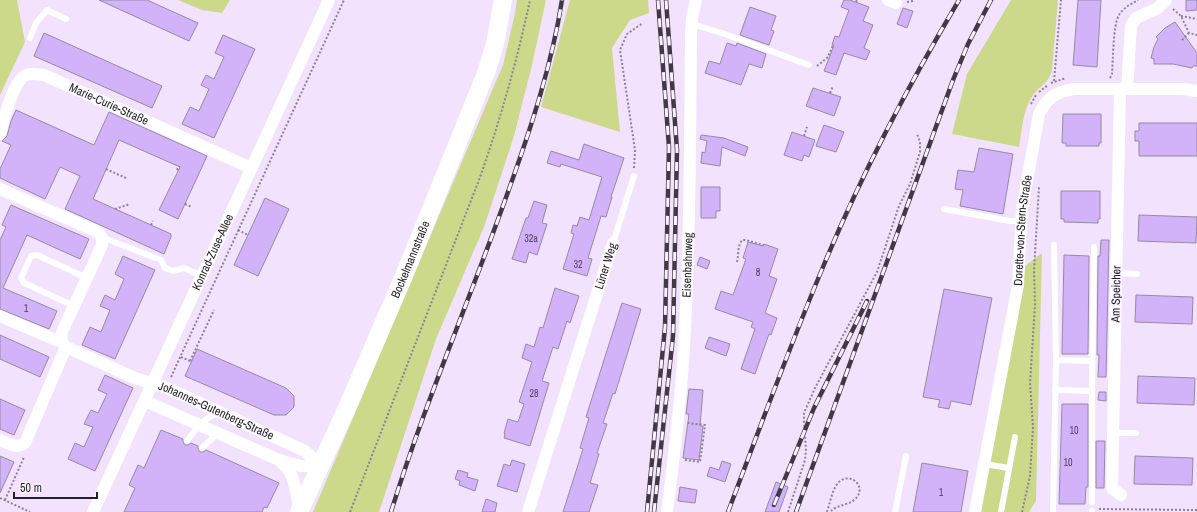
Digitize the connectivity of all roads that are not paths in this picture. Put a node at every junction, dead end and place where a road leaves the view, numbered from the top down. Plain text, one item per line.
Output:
1 (329, 0) edge
2 (503, 0) edge
3 (696, 0) edge
4 (1166, 0) edge
5 (66, 19) dead end
6 (692, 21) junction
7 (30, 38) dead end
8 (810, 67) road end
9 (1119, 89) junction
10 (1197, 91) edge
11 (0, 134) edge
12 (251, 168) junction
13 (634, 176) road end
14 (0, 189) edge
15 (944, 209) dead end
16 (1021, 221) junction
17 (102, 238) junction
18 (613, 243) joint
19 (1054, 246) dead end
20 (1094, 247) dead end
21 (1116, 273) junction
22 (1137, 274) dead end
23 (202, 276) junction
24 (87, 278) junction
25 (74, 306) junction
26 (0, 316) edge
27 (64, 344) junction
28 (1056, 360) junction
29 (1092, 361) junction
30 (153, 384) junction
31 (1055, 390) junction
32 (1092, 391) junction
33 (145, 401) junction
34 (222, 413) junction
35 (199, 425) junction
36 (218, 433) junction
37 (1113, 433) junction
38 (1136, 433) dead end
39 (1015, 437) dead end
40 (0, 440) edge
41 (187, 441) dead end
42 (202, 448) dead end
43 (906, 456) dead end
44 (279, 460) junction
45 (984, 464) junction
46 (321, 466) junction
47 (1009, 468) junction
48 (1121, 495) dead end
49 (1092, 502) dead end
50 (95, 509) edge
51 (299, 511) edge
52 (1054, 511) dead end
53 (82, 512) edge
54 (528, 512) edge
55 (666, 512) edge
56 (895, 512) edge
57 (975, 512) edge
58 (1001, 512) edge

1 - 12 street, Konrad-Zuse-Allee
2 - 46 main road, Bockelmannstraße
3 - 6 street
4 - 9 street, Am Speicher
5 - 7 lane
6 - 8 lane
6 - 55 street, Eisenbahnweg
9 - 10 street
9 - 16 street, Dorette-von-Stern-Straße
9 - 21 street, Am Speicher
11 - 12 street, Marie-Curie-Straße
12 - 23 street, Konrad-Zuse-Allee
13 - 18 lane, Lüner Weg
14 - 17 street
15 - 16 lane
16 - 45 street, Dorette-von-Stern-Straße
17 - 23 lane
17 - 24 street
18 - 54 street, Lüner Weg
19 - 28 lane
20 - 29 lane
21 - 22 lane
21 - 37 street, Am Speicher
23 - 30 street, Konrad-Zuse-Allee
24 - 25 street
24 - 25 lane
25 - 27 street
26 - 27 street, Johannes-Gutenberg-Straße
27 - 30 street, Johannes-Gutenberg-Straße
27 - 40 street
28 - 29 lane
28 - 31 lane
29 - 32 lane
30 - 33 street, Konrad-Zuse-Allee
30 - 34 street, Johannes-Gutenberg-Straße
31 - 32 lane
31 - 52 lane
32 - 49 lane
33 - 35 street, Johannes-Gutenberg-Straße
33 - 50 street, Konrad-Zuse-Allee
34 - 35 lane
34 - 46 street, Johannes-Gutenberg-Straße
35 - 36 street, Johannes-Gutenberg-Straße
35 - 41 lane
36 - 42 lane
36 - 44 street, Johannes-Gutenberg-Straße
37 - 38 lane
37 - 48 street, Am Speicher
39 - 47 lane
43 - 56 lane
44 - 46 street, Johannes-Gutenberg-Straße
44 - 51 street, Johannes-Gutenberg-Straße
45 - 47 lane
45 - 57 street, Dorette-von-Stern-Straße
46 - 51 main road, Bockelmannstraße
47 - 58 lane
50 - 53 street, Konrad-Zuse-Allee

